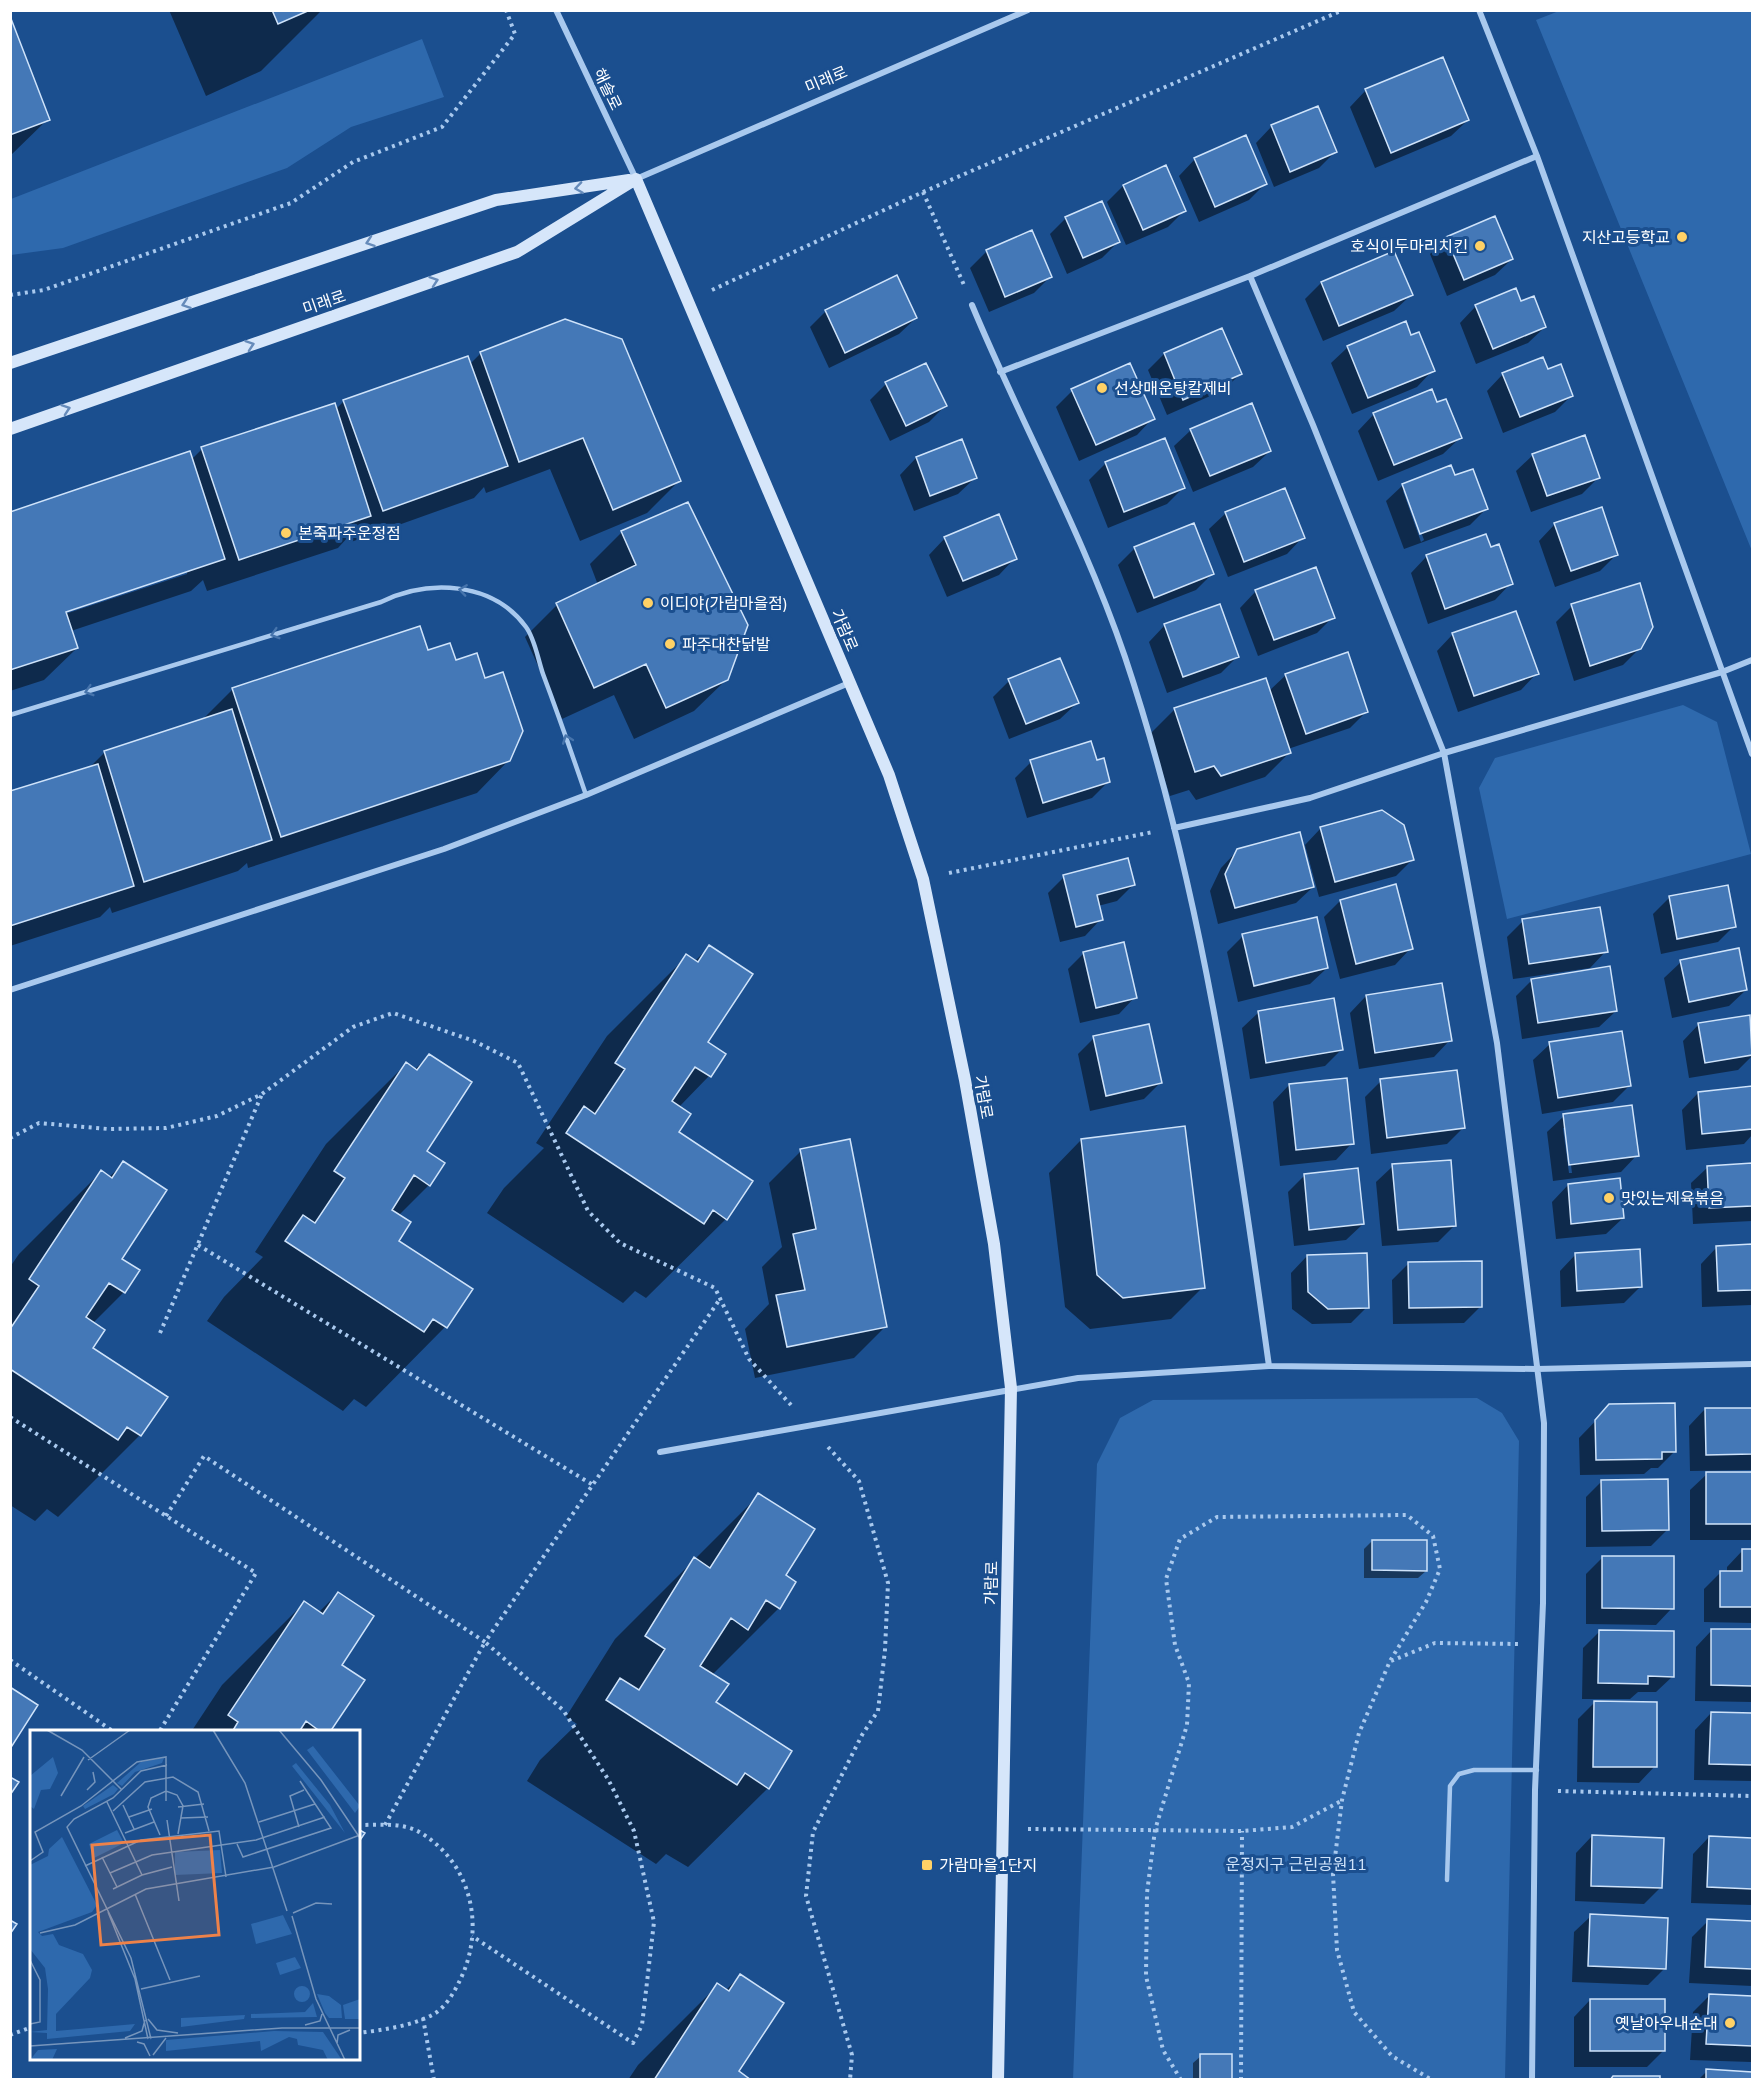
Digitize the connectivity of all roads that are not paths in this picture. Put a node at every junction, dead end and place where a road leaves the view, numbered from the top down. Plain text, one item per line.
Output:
1 (556, 10) edge
2 (1028, 10) edge
3 (1479, 10) edge
4 (1537, 156) junction
5 (636, 179) junction
6 (1250, 276) junction
7 (972, 305) road end
8 (10, 363) edge
9 (1000, 372) junction
10 (10, 429) edge
11 (1752, 660) edge
12 (1722, 672) junction
13 (849, 683) junction
14 (10, 715) edge
15 (1444, 753) junction
16 (1752, 754) edge
17 (586, 795) junction
18 (1174, 828) junction
19 (10, 990) edge
20 (1752, 1364) edge
21 (1269, 1366) junction
22 (1537, 1369) junction
23 (1011, 1388) junction
24 (660, 1452) dead end
25 (1537, 1770) junction
26 (1447, 1880) dead end
27 (998, 2079) edge
28 (1532, 2079) edge

1 - 5 street, 해솔로
2 - 5 street, 미래로
3 - 4 street
4 - 6 street
4 - 12 street
5 -> 8 street, 미래로
10 -> 5 street, 미래로
5 - 13 street, 가람로
6 - 9 street
6 - 15 street
7 - 9 street
9 - 18 street
11 - 12 street
12 - 15 street
12 - 16 street
13 - 17 street
13 - 23 street, 가람로
17 -> 14 lane
15 - 18 street
15 - 22 street
17 - 19 street
18 - 21 street
20 - 22 street
21 - 22 street
21 - 23 street
22 - 25 street
23 - 24 street
23 - 27 street, 가람로
25 - 26 lane
25 - 28 street

